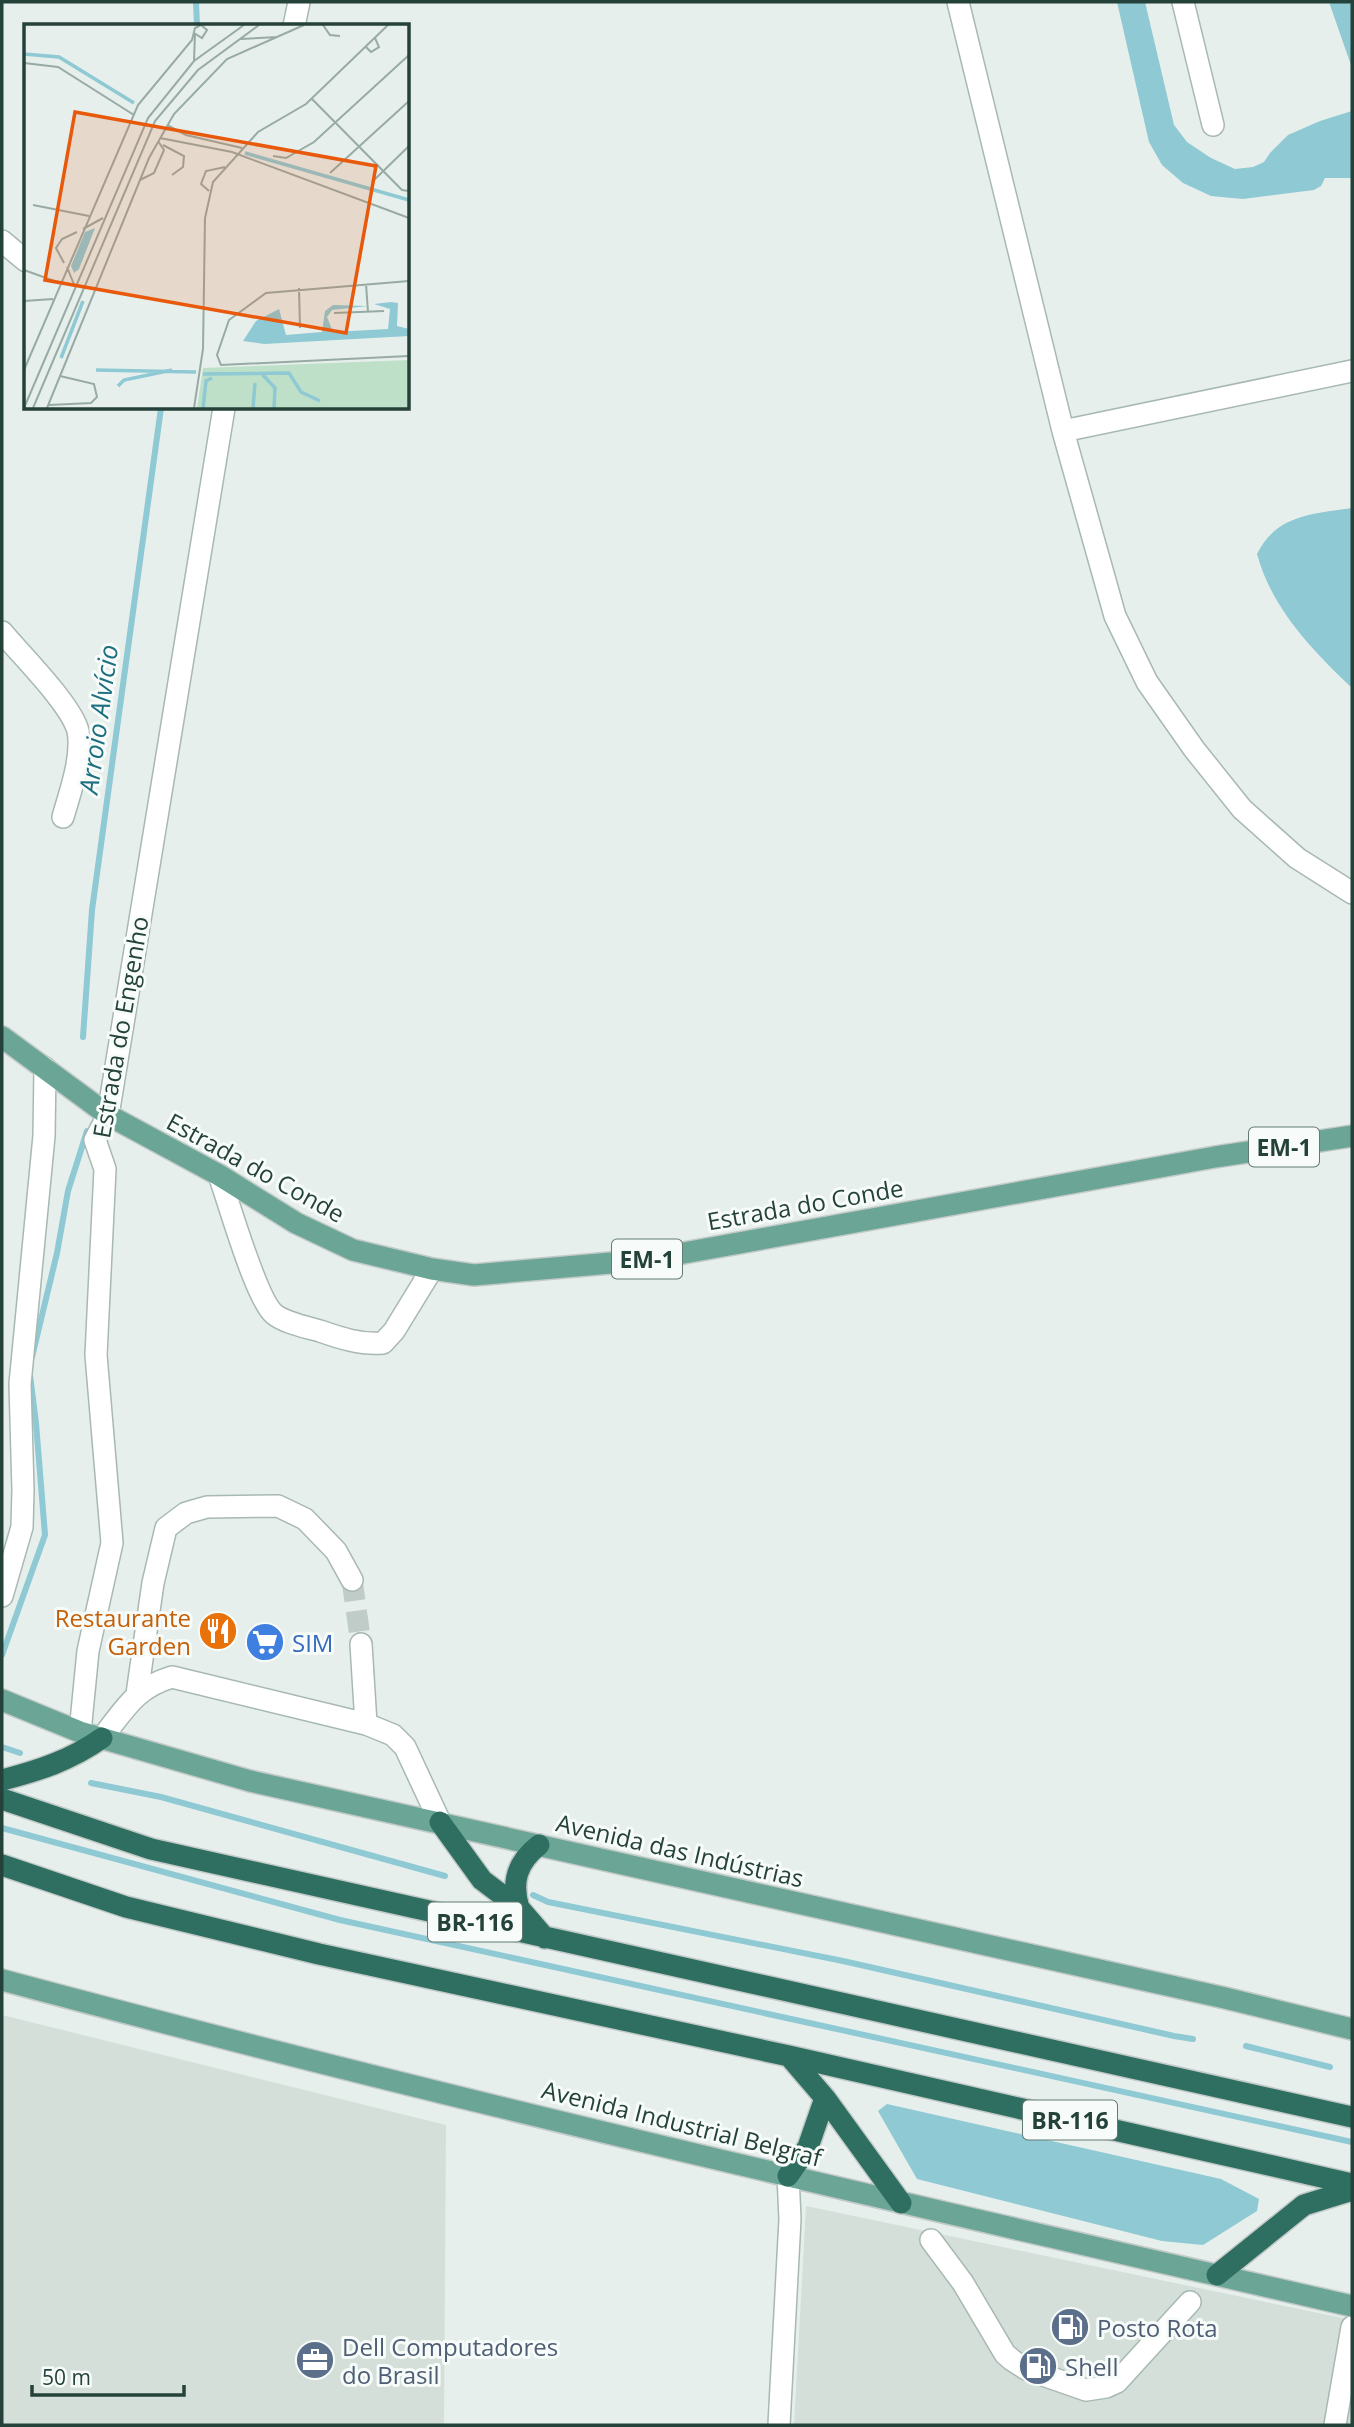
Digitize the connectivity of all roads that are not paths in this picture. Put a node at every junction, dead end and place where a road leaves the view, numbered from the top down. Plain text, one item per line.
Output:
1 (299, 2) edge
2 (958, 2) edge
3 (1183, 2) edge
4 (294, 24) edge
5 (1213, 125) dead end
6 (2, 241) edge
7 (24, 259) edge
8 (1352, 371) edge
9 (224, 410) edge
10 (1063, 431) junction
11 (2, 632) edge
12 (63, 817) dead end
13 (1352, 893) edge
14 (2, 1037) edge
15 (52, 1073) junction
16 (108, 1115) junction
17 (1352, 1136) edge
18 (219, 1175) junction
19 (432, 1269) junction
20 (352, 1580) tunnel mouth
21 (2, 1596) edge
22 (361, 1644) tunnel mouth
23 (136, 1694) junction
24 (2, 1700) edge
25 (366, 1724) junction
26 (80, 1732) junction
27 (102, 1738) junction
28 (2, 1780) edge
29 (2, 1799) edge
30 (440, 1822) junction
31 (539, 1845) junction
32 (2, 1866) edge
33 (519, 1908) junction
34 (545, 1938) junction
35 (2, 1980) edge
36 (1352, 2029) edge
37 (789, 2056) junction
38 (825, 2098) junction
39 (1352, 2117) edge
40 (788, 2176) junction
41 (1352, 2184) edge
42 (1352, 2190) edge
43 (901, 2203) junction
44 (931, 2241) dead end
45 (1217, 2275) junction
46 (1190, 2302) dead end
47 (1352, 2306) edge
48 (1352, 2327) edge
49 (779, 2425) edge
50 (1335, 2425) edge

1 - 4 street
2 - 10 street
3 - 5 street
6 - 7 street
8 - 10 street
9 - 16 street, Estrada do Engenho
10 - 13 street
11 - 12 street
14 - 15 main road, EM-1
15 - 16 main road, Estrada do Conde / EM-1
15 - 21 street
16 - 18 main road, Estrada do Conde / EM-1
16 - 26 street, Estrada do Engenho
17 - 19 main road, Estrada do Conde / EM-1
18 - 19 main road, Estrada do Conde / EM-1
18 - 19 street
20 - 23 street
22 - 25 street
23 - 25 street
23 - 27 street
24 - 26 main road, Avenida das Indústrias
25 - 30 street
26 - 27 main road, Avenida das Indústrias
27 - 28 highway
27 - 30 main road, Avenida das Indústrias
29 - 34 highway, BR-116
30 - 31 main road, Avenida das Indústrias
30 - 33 highway
31 - 33 highway
31 - 36 main road, Avenida das Indústrias
32 - 37 highway, BR-116
33 - 34 highway
34 - 39 highway, BR-116
35 - 40 main road, Avenida Industrial Belgraf
37 - 38 highway
37 - 41 highway, BR-116
38 - 40 highway
38 - 43 highway
40 - 43 main road, Avenida Industrial Belgraf
40 - 49 street
42 - 45 highway
43 - 45 main road, Avenida Industrial Belgraf
44 - 46 street
45 - 47 main road, Avenida Industrial Belgraf
48 - 50 street

